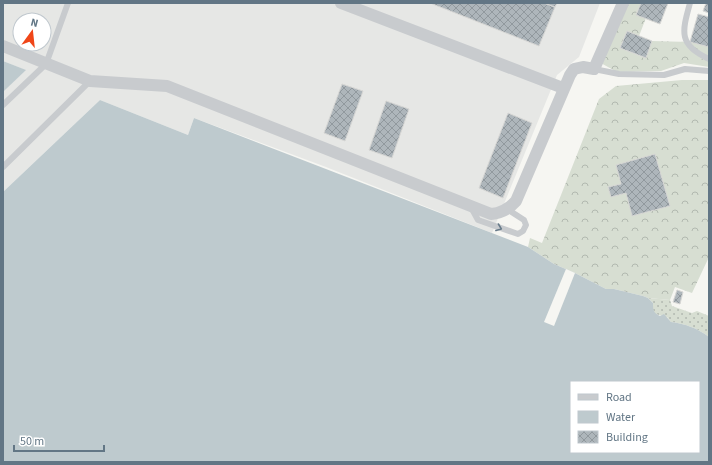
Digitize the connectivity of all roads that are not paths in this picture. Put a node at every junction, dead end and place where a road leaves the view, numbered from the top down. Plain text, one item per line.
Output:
1 (68, 3) edge
2 (342, 3) edge
3 (623, 3) edge
4 (690, 3) edge
5 (3, 46) edge
6 (709, 59) edge
7 (46, 64) junction
8 (594, 69) junction
9 (709, 71) edge
10 (90, 81) junction
11 (563, 88) junction
12 (3, 105) edge
13 (3, 167) edge
14 (470, 205) junction
15 (507, 209) junction

1 - 7 lane
2 - 11 street
3 - 8 street
4 - 6 lane
5 - 7 street
7 - 10 street
7 - 12 lane
8 - 9 lane
8 - 11 street
10 - 13 lane
10 - 14 street
11 - 15 street
14 - 15 street
14 -> 15 lane

